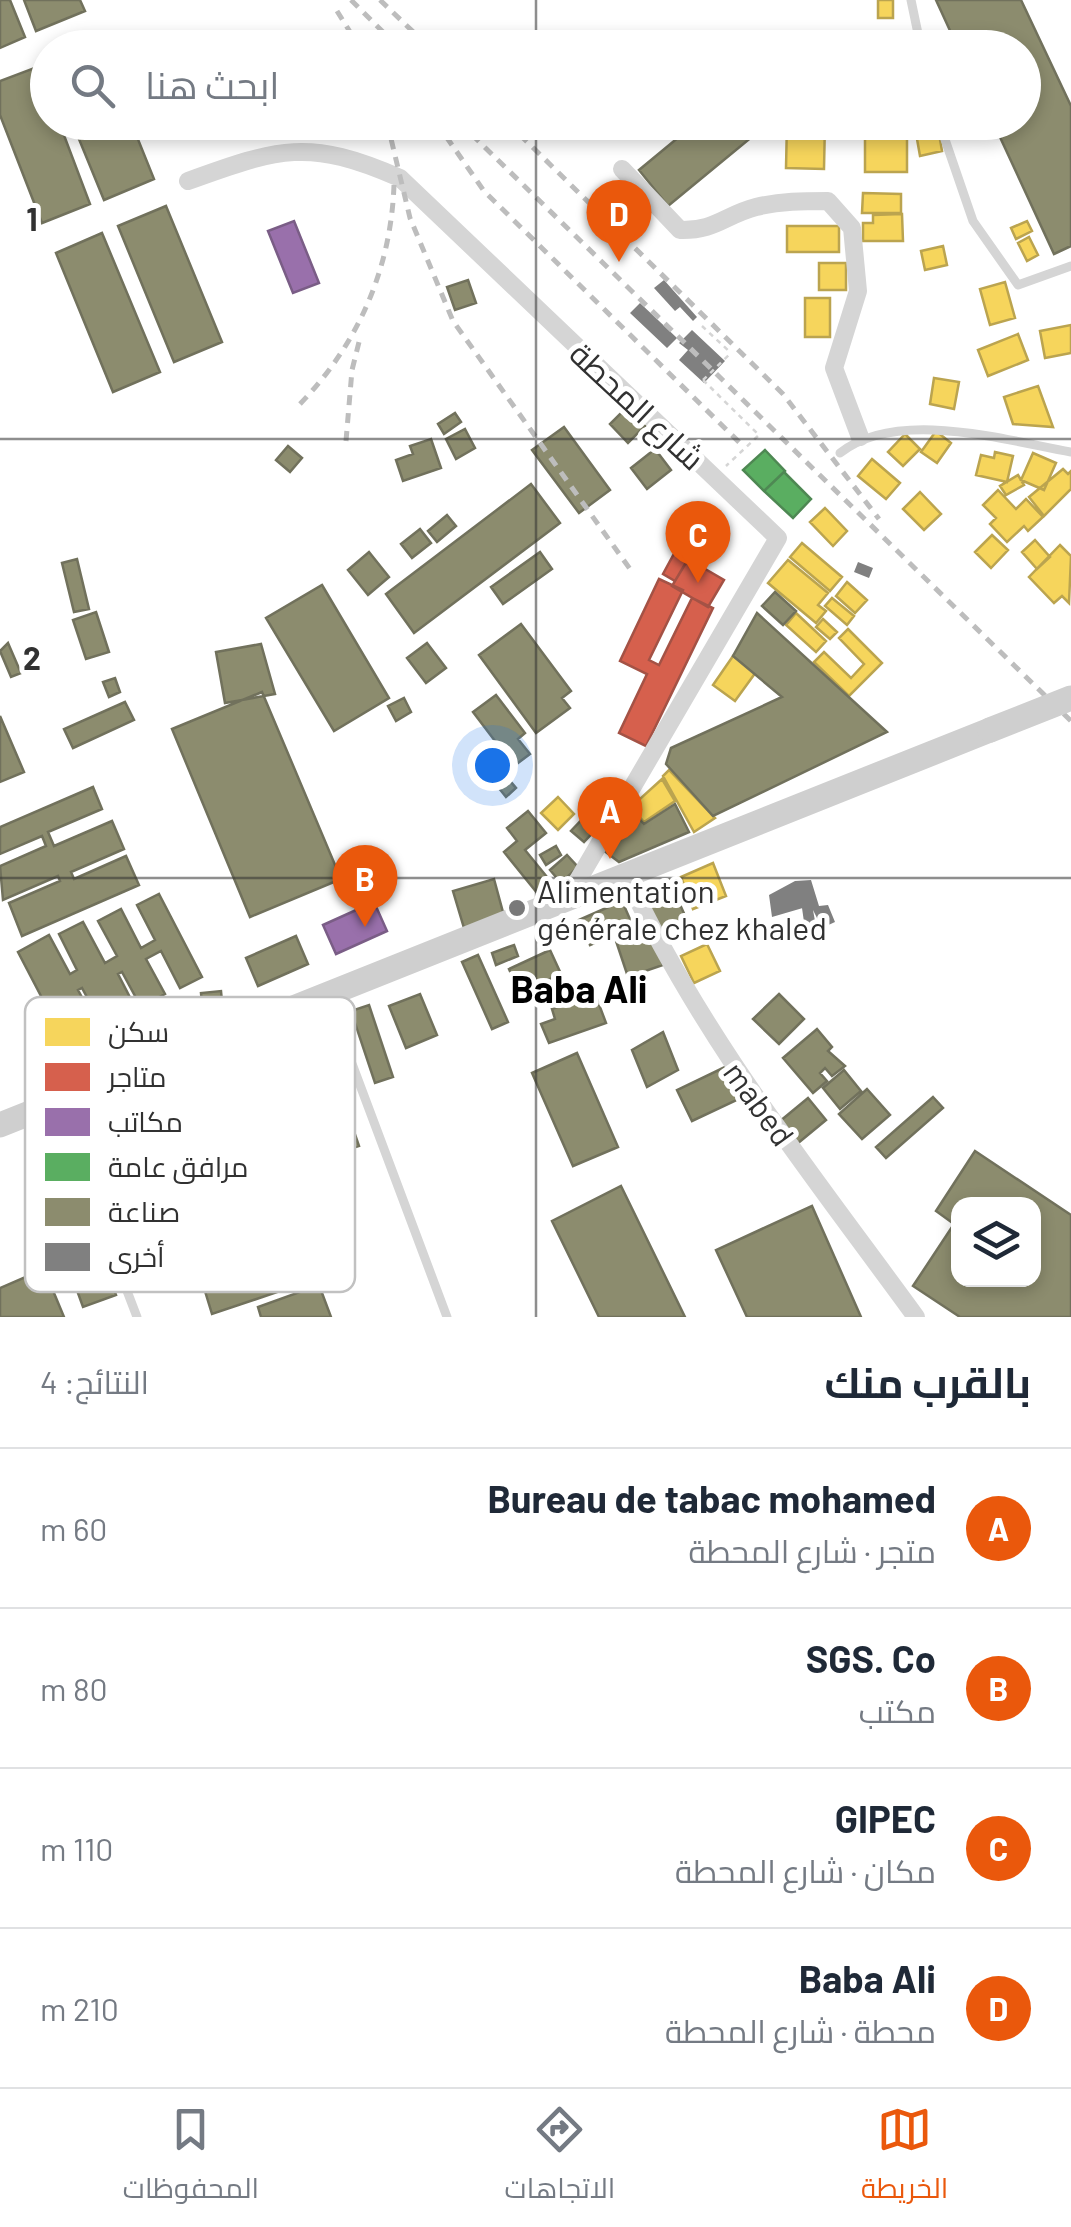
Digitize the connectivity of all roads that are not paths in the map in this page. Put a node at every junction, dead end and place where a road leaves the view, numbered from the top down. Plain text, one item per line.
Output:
1 (911, 0) edge
2 (917, 30) edge
3 (945, 140) edge
4 (622, 169) dead end
5 (188, 181) dead end
6 (1071, 266) edge
7 (860, 438) junction
8 (840, 452) dead end
9 (1071, 452) edge
10 (1071, 698) edge
11 (626, 875) junction
12 (567, 899) junction
13 (326, 994) junction
14 (318, 997) edge
15 (327, 997) edge
16 (355, 1071) edge
17 (25, 1114) edge
18 (0, 1125) edge
19 (127, 1292) edge
20 (137, 1317) edge
21 (447, 1317) edge
22 (916, 1317) edge

1 - 2 lane
3 - 6 lane
4 - 7 street
5 - 12 street, شارع المحطة
7 - 8 lane
7 - 9 lane
10 - 11 main road, bridge
11 - 12 main road
11 - 22 street, mabed
12 - 13 main road
13 - 14 main road
13 - 15 lane
16 - 21 lane
17 - 18 main road
19 - 20 lane

